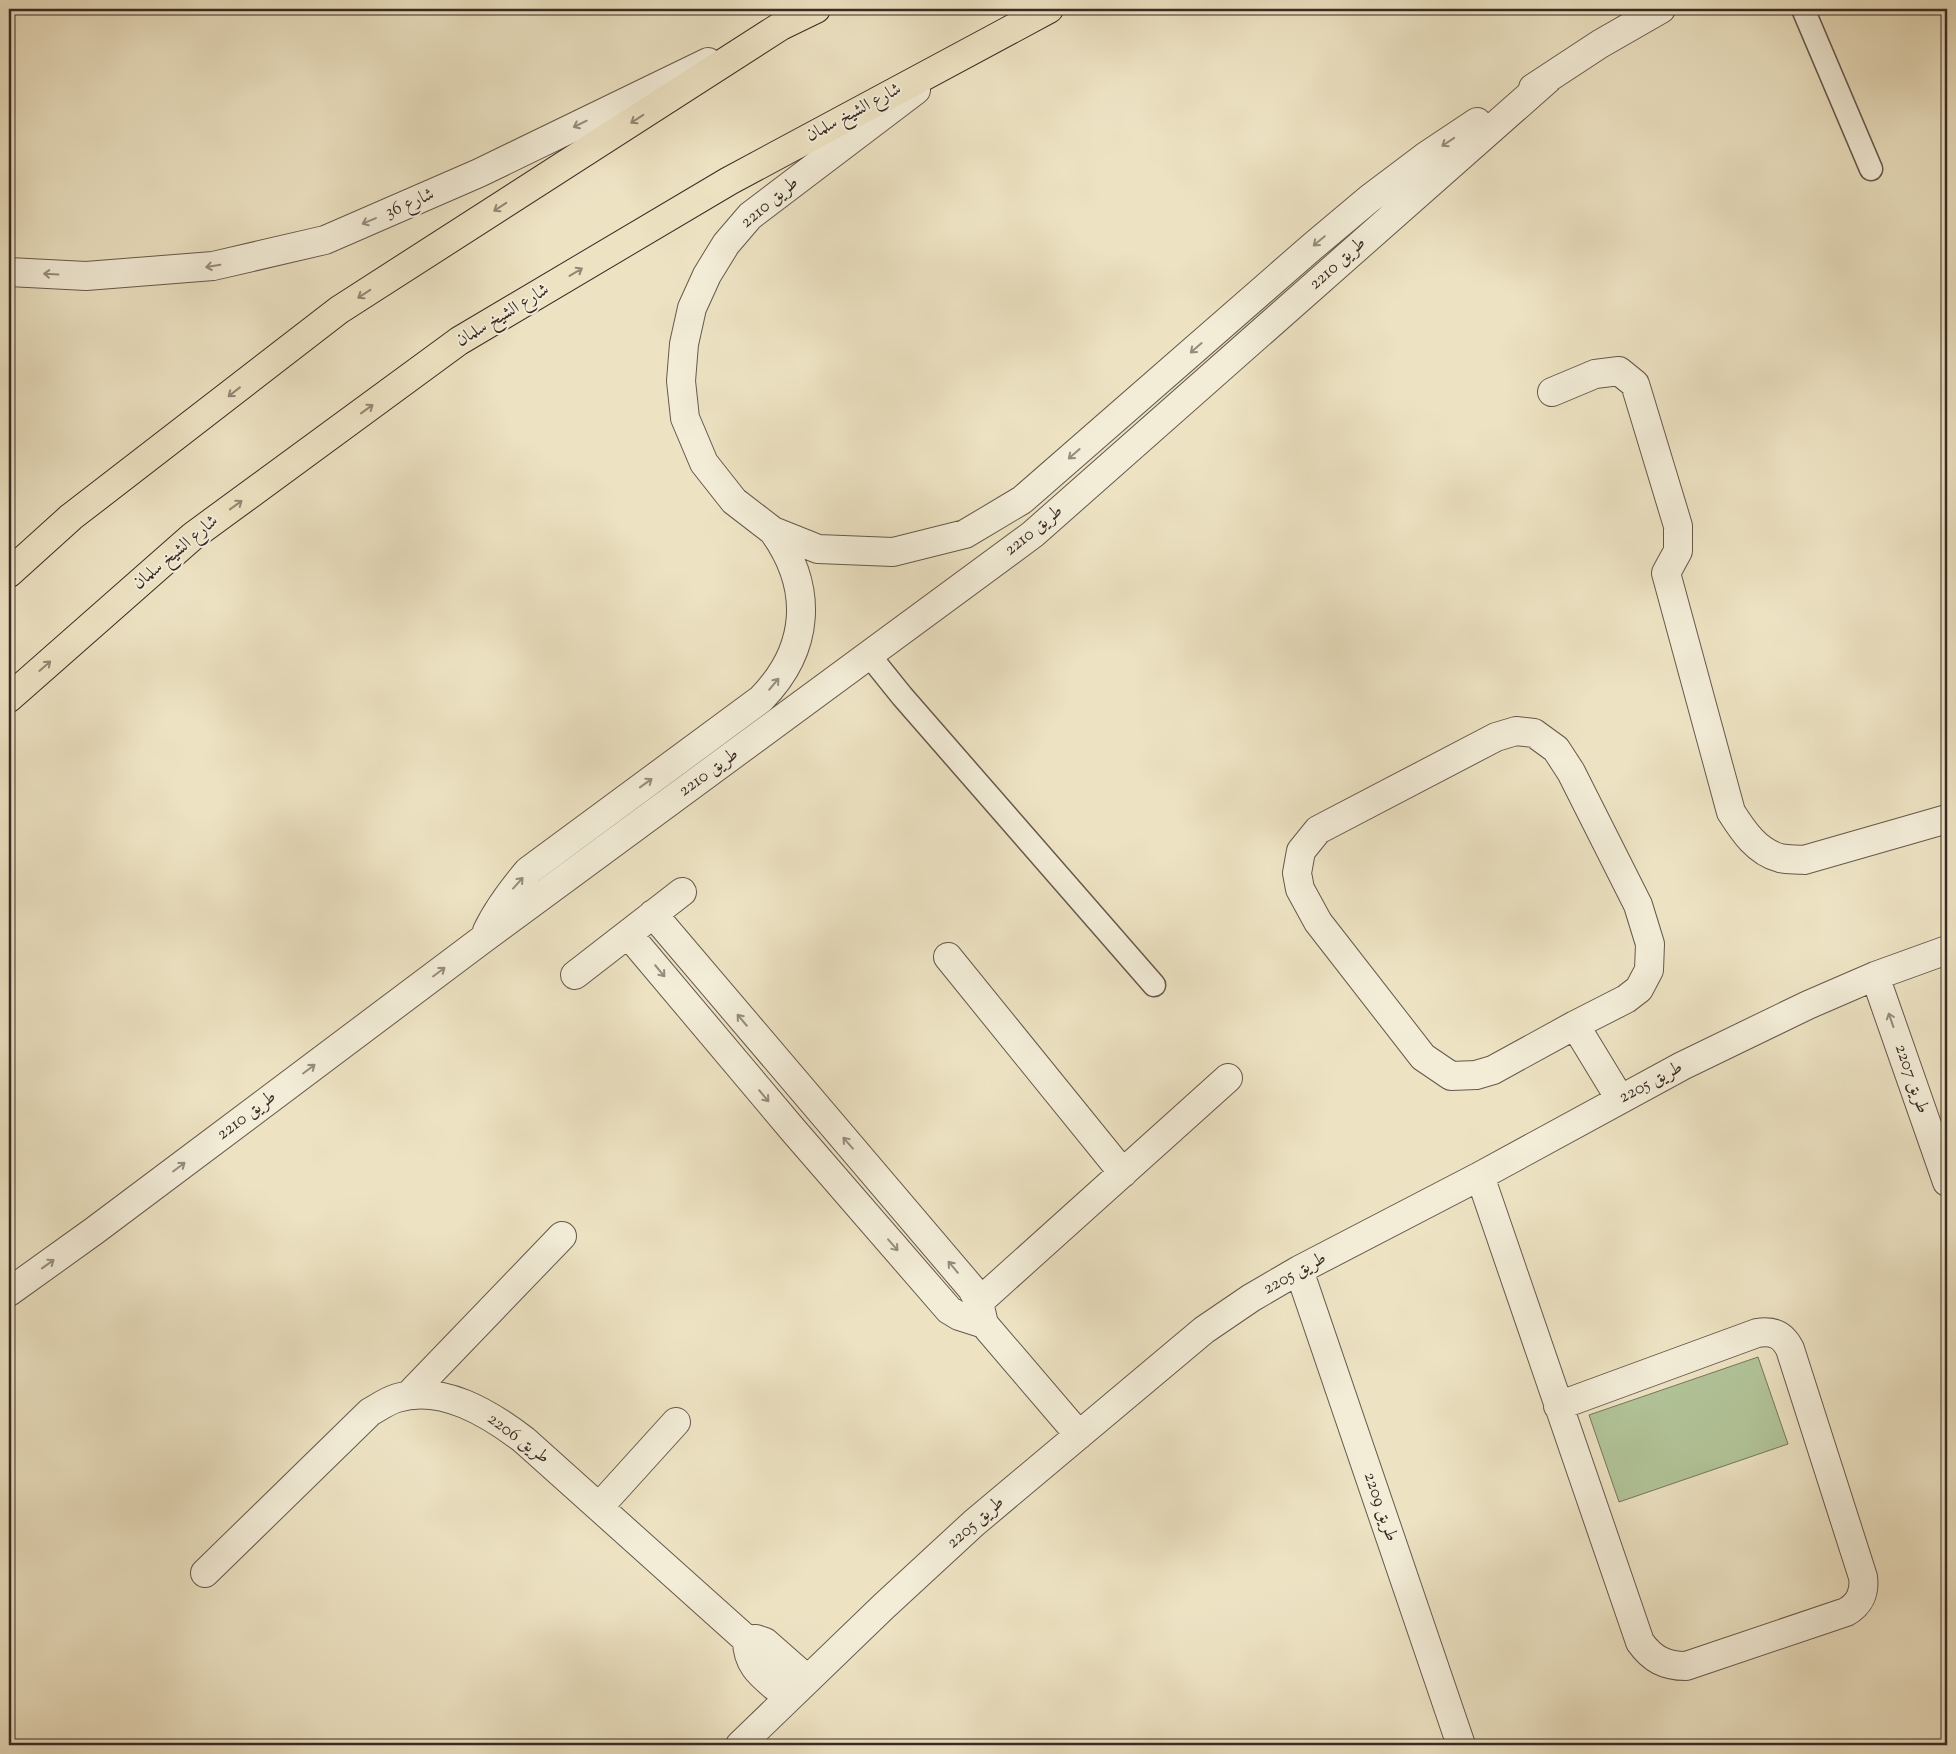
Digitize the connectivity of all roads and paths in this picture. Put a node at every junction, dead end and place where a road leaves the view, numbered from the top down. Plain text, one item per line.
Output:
1 (816, 9) edge
2 (1049, 9) edge
3 (1661, 9) edge
4 (1803, 9) edge
5 (781, 26) junction
6 (960, 55) junction
7 (1548, 79) junction
8 (1872, 169) dead end
9 (9, 272) edge
10 (1552, 392) dead end
11 (773, 531) junction
12 (9, 574) edge
13 (870, 655) junction
14 (9, 698) edge
15 (1947, 819) edge
16 (682, 892) dead end
17 (653, 914) junction
18 (628, 934) junction
19 (483, 939) junction
20 (1947, 950) edge
21 (948, 957) dead end
22 (575, 975) dead end
23 (1875, 976) junction
24 (1154, 986) dead end
25 (724, 999) junction
26 (700, 1021) junction
27 (1575, 1025) junction
28 (1228, 1078) dead end
29 (1620, 1099) junction
30 (816, 1107) junction
31 (793, 1130) junction
32 (1123, 1173) junction
33 (1480, 1176) junction
34 (1947, 1182) edge
35 (888, 1190) junction
36 (865, 1212) junction
37 (562, 1236) dead end
38 (1299, 1270) junction
39 (9, 1292) edge
40 (982, 1313) junction
41 (409, 1396) junction
42 (1558, 1406) junction
43 (676, 1422) dead end
44 (1079, 1435) junction
45 (599, 1507) junction
46 (205, 1573) dead end
47 (747, 1640) junction
48 (807, 1679) junction
49 (788, 1698) junction
50 (740, 1745) edge
51 (1461, 1745) edge

1 - 5 main road
2 - 6 main road, شارع الشيخ سلمان
3 - 7 street, طريق 2210
4 - 8 lane
5 -> 9 street, شارع 36
5 -> 12 main road
6 - 11 street, طريق 2210
14 -> 6 main road, شارع الشيخ سلمان
7 -> 11 street, طريق 2210
7 - 13 street, طريق 2210
10 - 15 street
19 -> 11 street, طريق 2210
13 - 19 street, طريق 2210
13 - 24 lane
16 - 17 street
17 - 18 street
17 - 25 street
18 - 22 street
18 -> 26 street
39 -> 19 street, طريق 2210
20 - 23 street, طريق 2205
21 - 32 street
23 - 29 street, طريق 2205
34 -> 23 street, طريق 2207
25 - 26 street
30 -> 25 street
26 -> 31 street
27 - 27 street
27 - 29 street
28 - 32 street
29 - 33 street, طريق 2205
30 - 31 street
35 -> 30 street
31 - 36 street
32 - 40 street
33 - 38 street, طريق 2205
33 - 42 street
35 - 36 street
40 -> 35 street
36 -> 40 street
37 - 41 street
38 - 44 street, طريق 2205
38 - 51 street, طريق 2209
40 - 44 street
41 - 45 street, طريق 2206
41 - 46 street, طريق 2206
42 - 42 street
43 - 45 street
44 - 48 street, طريق 2205
45 - 47 street, طريق 2206
47 - 48 street, طريق 2206
47 - 49 street
48 - 49 street, طريق 2205
49 - 50 street, طريق 2205

